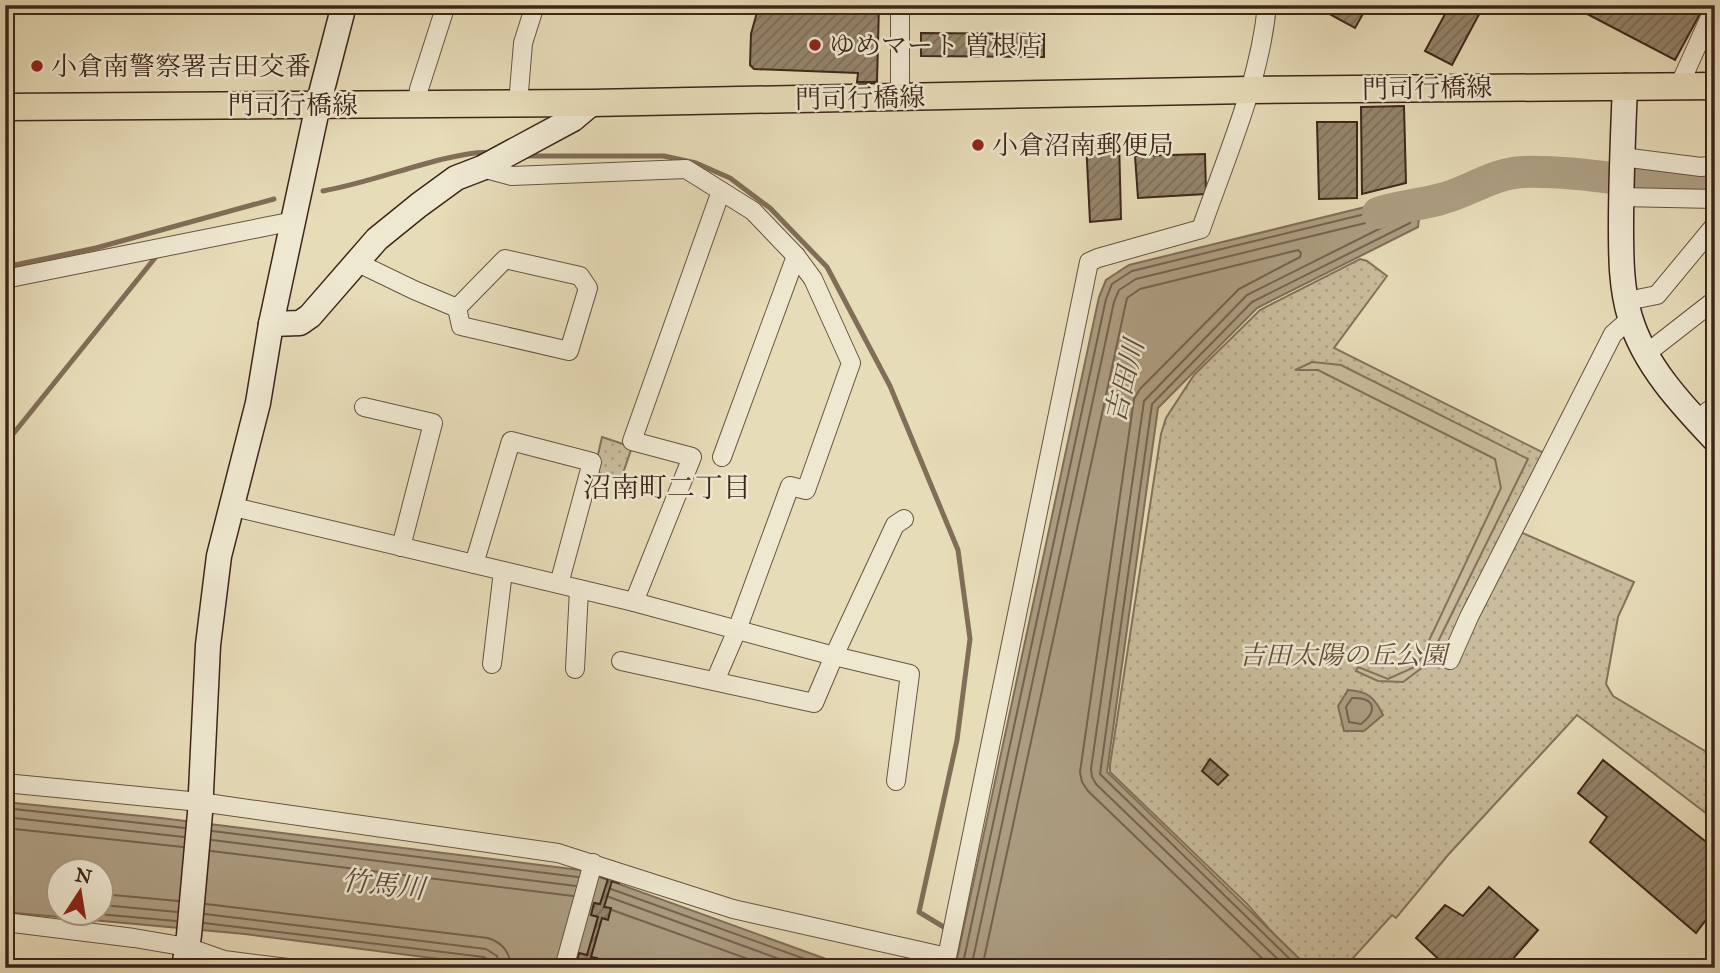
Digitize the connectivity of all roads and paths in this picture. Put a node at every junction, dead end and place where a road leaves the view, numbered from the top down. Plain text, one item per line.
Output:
1 (344, 5) edge
2 (446, 5) edge
3 (535, 5) edge
4 (900, 5) edge
5 (1267, 5) edge
6 (1712, 7) edge
7 (1625, 86) junction
8 (1679, 86) junction
9 (1715, 86) edge
10 (1249, 90) junction
11 (900, 97) junction
12 (592, 103) junction
13 (417, 104) junction
14 (517, 104) junction
15 (318, 105) junction
16 (5, 107) edge
17 (1715, 165) edge
18 (485, 167) junction
19 (1621, 176) junction
20 (721, 191) junction
21 (1715, 199) edge
22 (298, 203) junction
23 (1715, 225) edge
24 (796, 256) junction
25 (356, 262) junction
26 (5, 279) edge
27 (1715, 300) edge
28 (457, 307) junction
29 (1628, 310) junction
30 (271, 324) junction
31 (1647, 353) junction
32 (364, 407) dead end
33 (1705, 413) edge
34 (1715, 440) edge
35 (722, 457) dead end
36 (230, 506) junction
37 (904, 519) dead end
38 (401, 547) junction
39 (474, 564) junction
40 (503, 571) junction
41 (559, 584) junction
42 (579, 589) junction
43 (634, 602) junction
44 (737, 630) junction
45 (834, 656) junction
46 (1450, 660) dead end
47 (621, 661) dead end
48 (492, 664) dead end
49 (575, 669) dead end
50 (715, 681) junction
51 (896, 781) dead end
52 (5, 783) edge
53 (200, 808) junction
54 (592, 867) junction
55 (5, 922) edge
56 (187, 950) edge
57 (288, 968) edge
58 (564, 968) edge

1 - 15 street
2 - 13 street
3 - 14 street
4 - 11 street
5 - 10 street
6 - 8 street
7 - 8 main road, 門司行橋線
7 - 10 main road, 門司行橋線
7 - 19 street
8 - 9 main road, 門司行橋線
10 - 11 main road, 門司行橋線
10 - 54 street
11 - 12 main road, 門司行橋線
12 - 14 main road, 門司行橋線
12 - 18 street
13 - 14 main road, 門司行橋線
13 - 15 main road, 門司行橋線
15 - 16 main road, 門司行橋線
15 - 22 street
17 - 19 street
18 - 20 street
18 - 25 street
19 - 21 street
19 - 29 street
20 - 24 street
20 - 43 street
22 - 26 street
22 - 30 street
23 - 29 street
24 - 35 street
24 - 44 street
25 - 28 street
25 - 30 street
27 - 31 street
28 - 28 street
29 - 31 street
29 - 46 street
30 - 36 street
31 - 33 street
32 - 38 street
33 - 34 street
36 - 38 street
36 - 53 street
37 - 45 street
38 - 39 street
39 - 40 street
39 - 41 street
40 - 41 street
40 - 48 street
41 - 42 street
42 - 43 street
42 - 49 street
43 - 44 street
44 - 45 street
44 - 50 street
45 - 50 street
45 - 51 street
47 - 50 street
52 - 53 street
53 - 54 street
53 - 56 street
54 - 58 street
55 - 56 street
56 - 57 street

